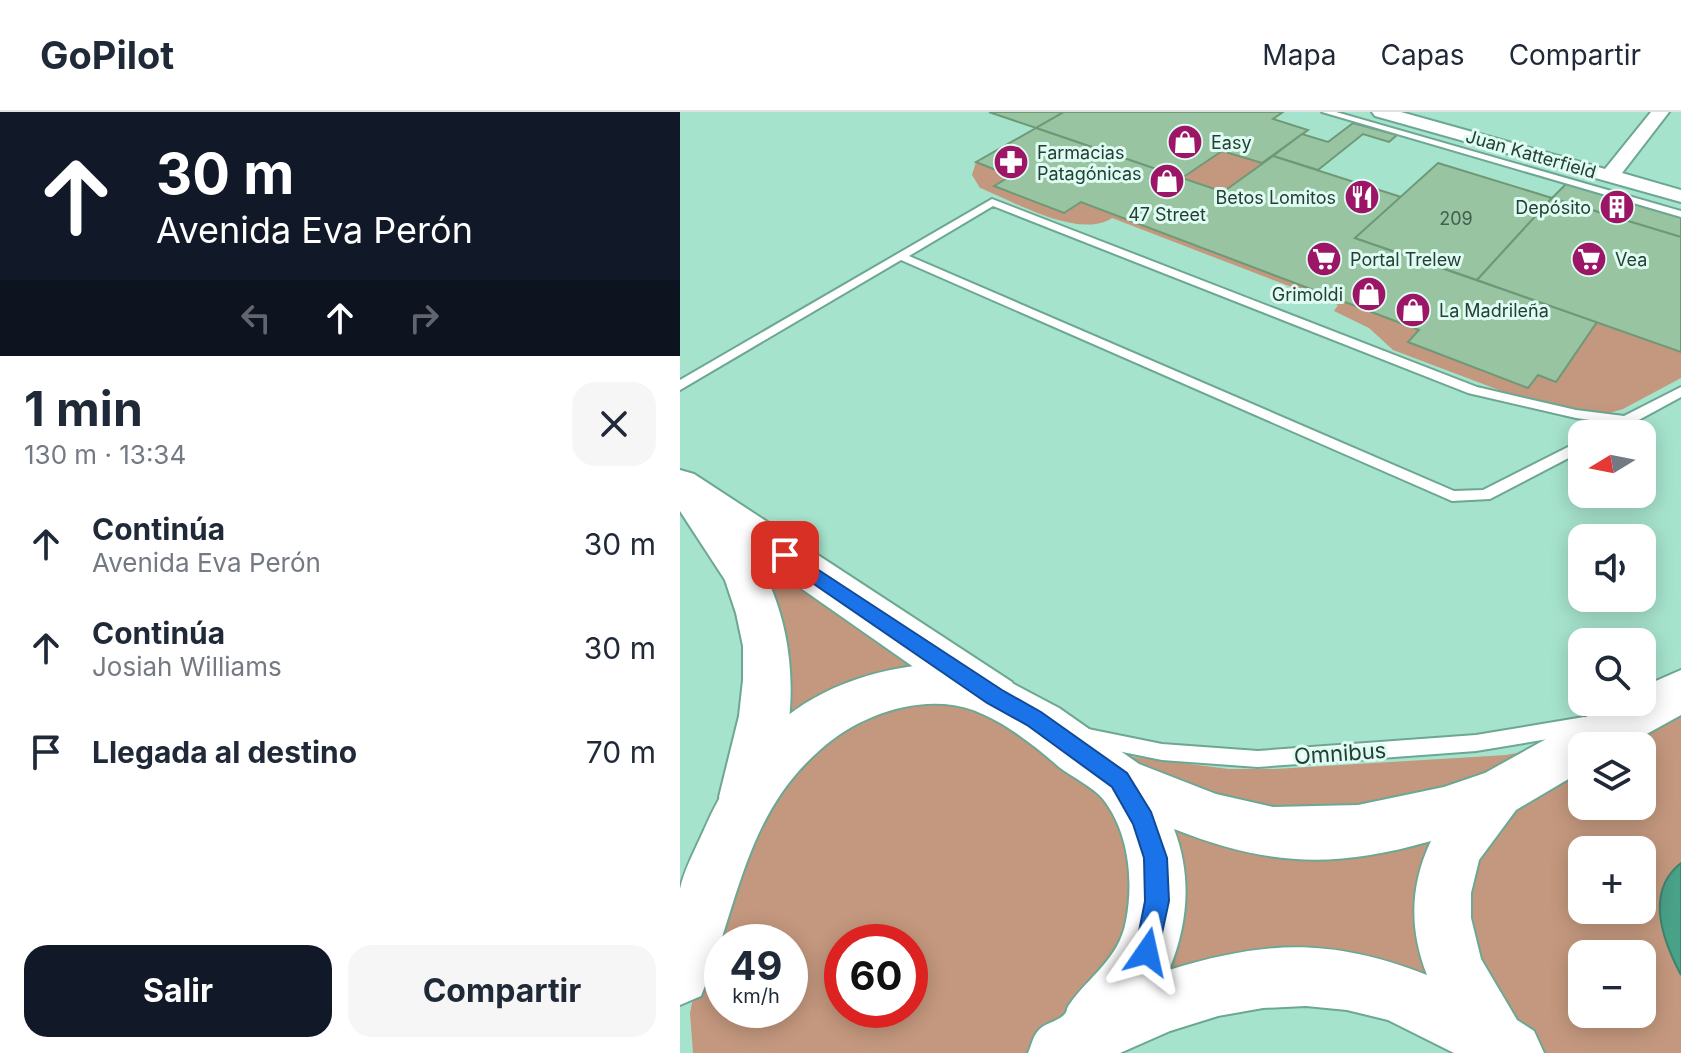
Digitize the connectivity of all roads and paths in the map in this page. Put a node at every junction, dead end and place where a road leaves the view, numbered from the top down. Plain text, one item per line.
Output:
1 (1326, 112) edge
2 (1381, 112) edge
3 (1660, 112) edge
4 (1610, 176) junction
5 (1681, 196) edge
6 (1681, 214) edge
7 (900, 256) junction
8 (680, 386) edge
9 (1681, 391) edge
10 (1620, 420) edge
11 (1629, 420) edge
12 (1568, 452) edge
13 (680, 486) edge
14 (1664, 699) edge
15 (1014, 708) junction
16 (1120, 780) junction
17 (1497, 793) junction
18 (743, 804) junction
19 (680, 976) edge
20 (1069, 1047) edge
21 (1505, 1048) edge

1 - 6 lane
2 - 4 street, Juan Katterfield
3 - 4 street
4 - 5 street, Juan Katterfield
7 - 8 lane
7 - 10 lane
7 - 12 lane
9 - 11 lane
13 - 15 main road
13 - 18 main road
14 - 15 lane, Omnibus
14 - 17 main road
15 - 16 main road
15 - 18 main road
16 - 17 main road
16 - 20 main road
17 - 21 main road
18 - 19 main road
20 - 21 main road

